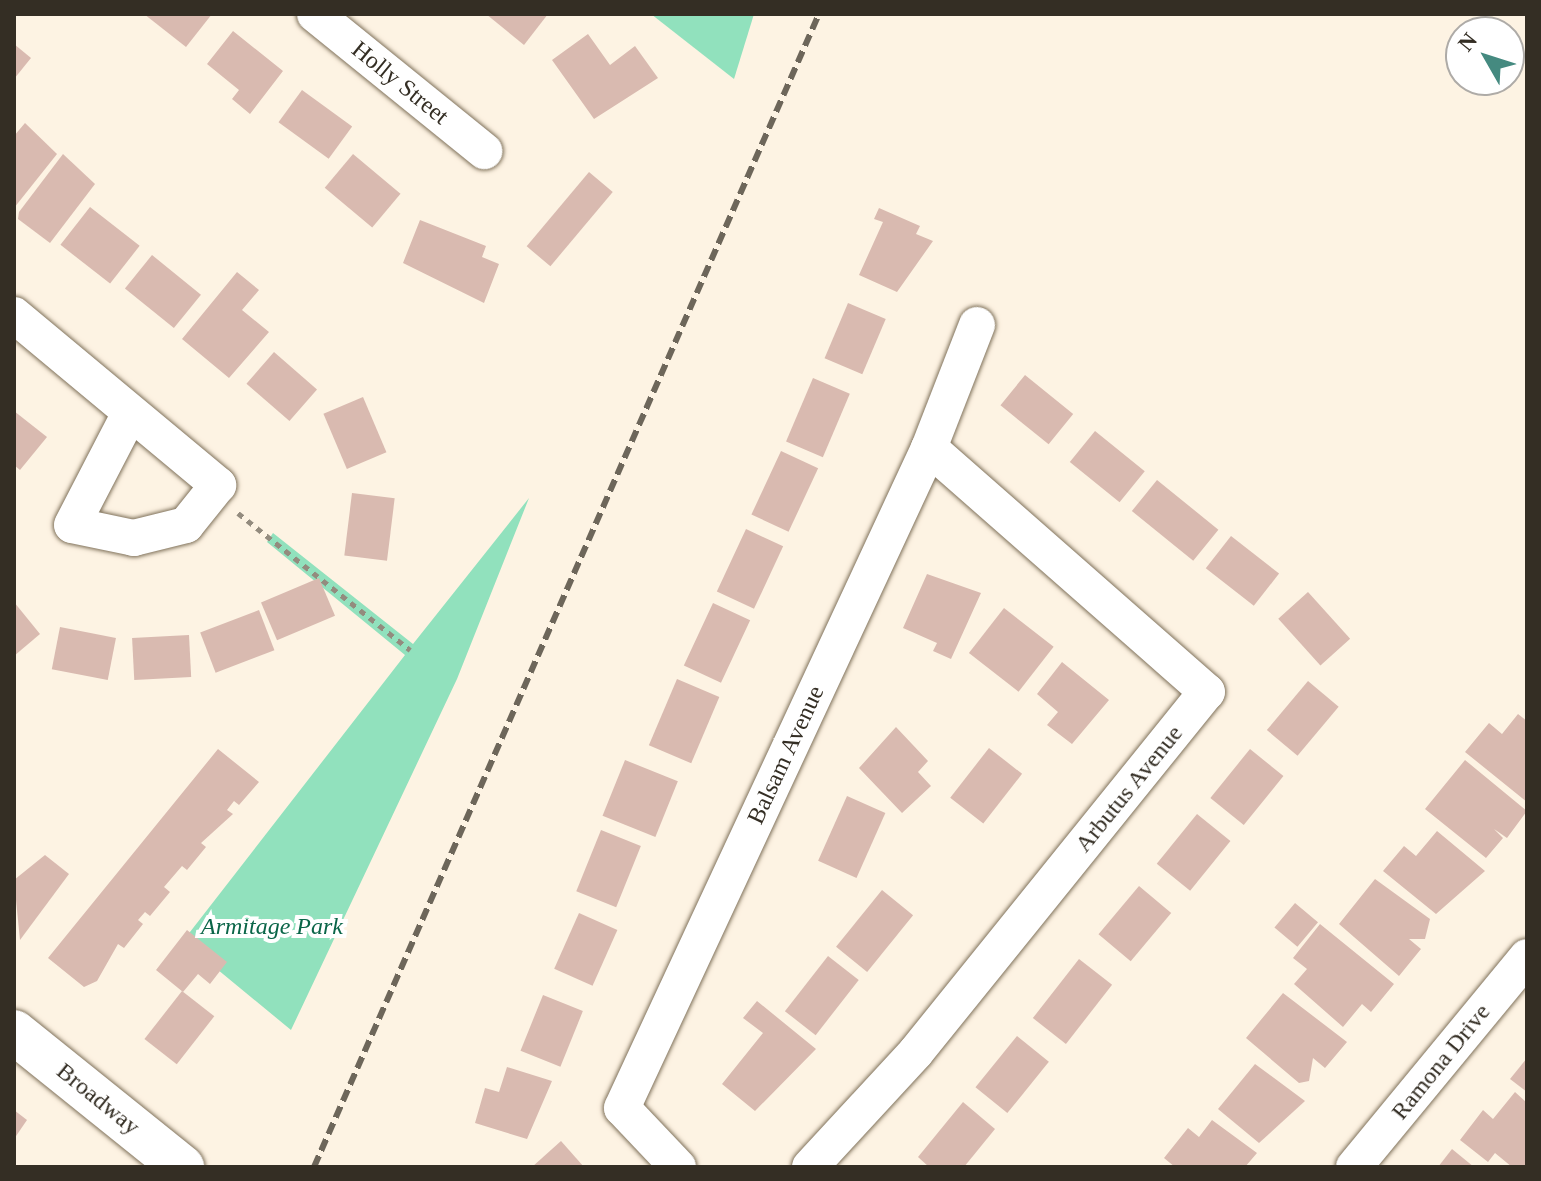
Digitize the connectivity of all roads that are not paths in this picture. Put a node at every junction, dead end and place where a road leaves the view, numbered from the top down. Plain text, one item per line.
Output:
1 (315, 14) edge
2 (484, 151) dead end
3 (14, 315) edge
4 (977, 325) dead end
5 (130, 413) junction
6 (929, 448) junction
7 (1527, 957) edge
8 (14, 1032) edge
9 (182, 1167) edge
10 (678, 1167) edge
11 (810, 1167) edge
12 (1354, 1167) edge

1 - 2 street, Holly Street
3 - 5 street
4 - 6 street, Balsam Avenue
5 - 5 street
6 - 10 street, Balsam Avenue
6 - 11 street, Arbutus Avenue
7 - 12 street, Ramona Drive
8 - 9 street, Broadway

